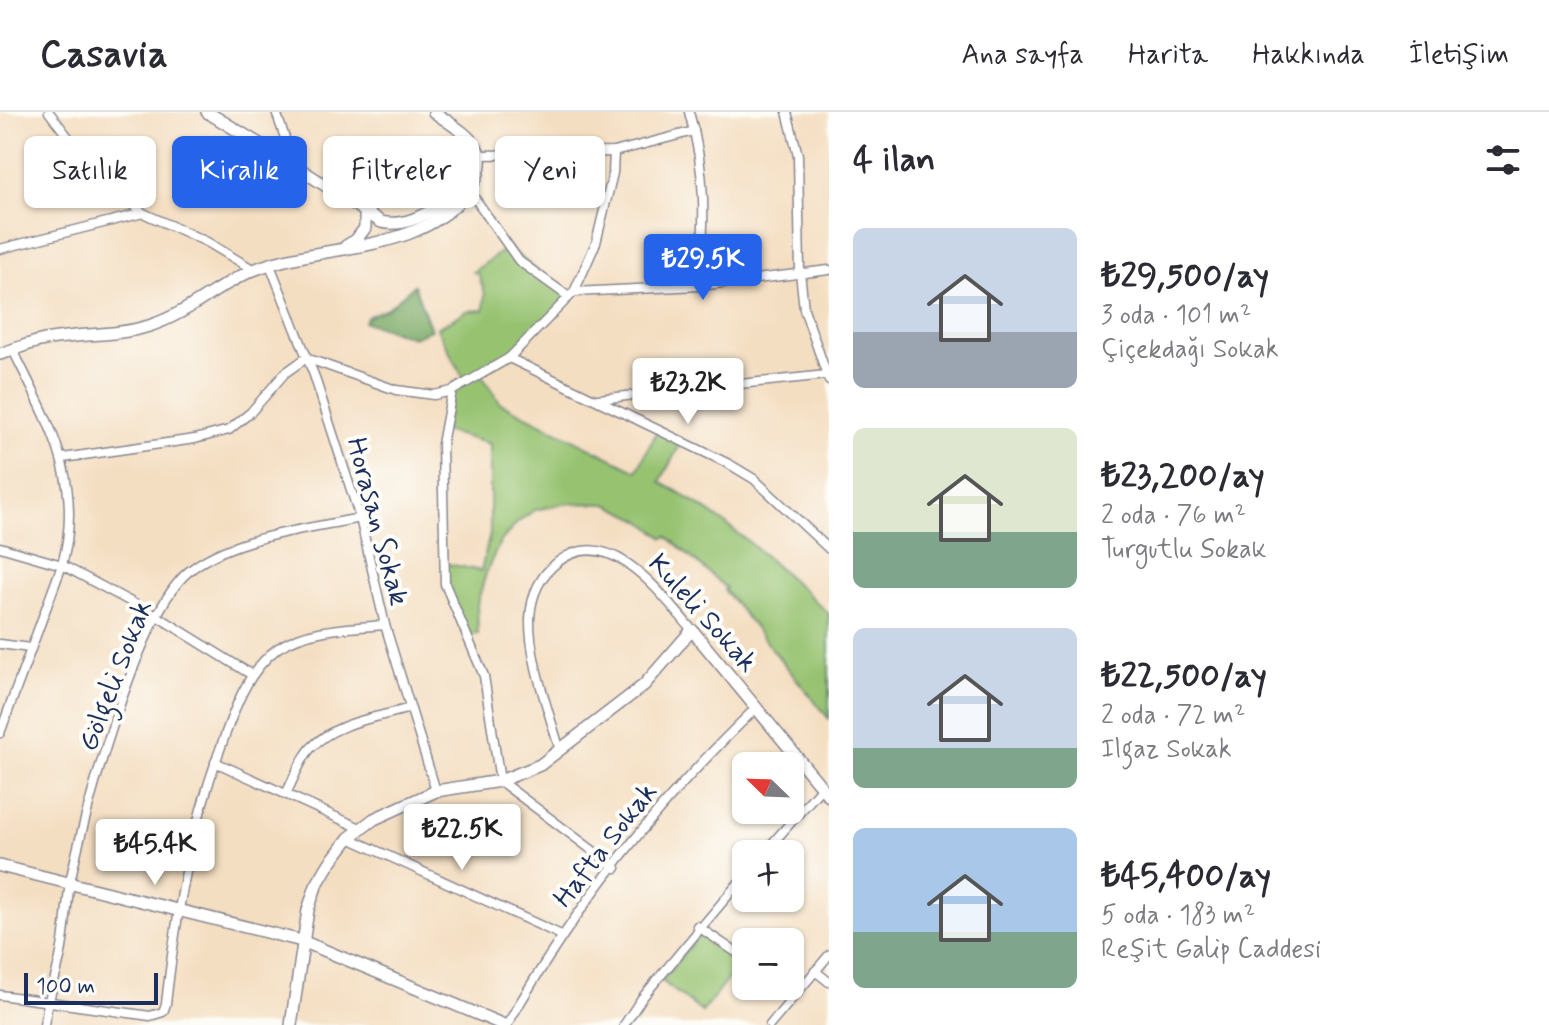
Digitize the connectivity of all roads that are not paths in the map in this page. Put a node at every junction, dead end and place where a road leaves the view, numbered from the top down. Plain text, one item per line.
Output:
1 (49, 112) edge
2 (207, 112) edge
3 (276, 112) edge
4 (434, 112) edge
5 (689, 112) edge
6 (787, 112) edge
7 (694, 131) junction
8 (246, 136) edge
9 (284, 136) edge
10 (614, 152) junction
11 (481, 155) junction
12 (479, 171) edge
13 (307, 174) edge
14 (479, 205) edge
15 (435, 208) edge
16 (452, 208) edge
17 (143, 213) junction
18 (365, 213) junction
19 (1, 247) edge
20 (334, 251) junction
21 (270, 265) junction
22 (254, 270) junction
23 (829, 270) edge
24 (800, 272) junction
25 (699, 286) junction
26 (571, 294) junction
27 (13, 350) junction
28 (0, 354) edge
29 (306, 358) junction
30 (509, 358) junction
31 (827, 378) edge
32 (452, 391) junction
33 (597, 399) junction
34 (63, 458) junction
35 (360, 518) junction
36 (0, 547) edge
37 (829, 549) edge
38 (62, 565) junction
39 (157, 616) junction
40 (385, 625) junction
41 (692, 630) junction
42 (0, 644) edge
43 (30, 648) junction
44 (252, 675) junction
45 (757, 707) junction
46 (410, 708) junction
47 (0, 733) edge
48 (560, 751) junction
49 (215, 762) junction
50 (500, 781) junction
51 (436, 791) junction
52 (825, 792) edge
53 (286, 794) junction
54 (360, 828) junction
55 (349, 838) junction
56 (777, 840) edge
57 (0, 866) edge
58 (614, 866) junction
59 (70, 884) junction
60 (732, 889) edge
61 (178, 911) junction
62 (698, 926) junction
63 (561, 935) junction
64 (302, 941) junction
65 (732, 949) edge
66 (829, 955) edge
67 (815, 971) junction
68 (829, 982) edge
69 (804, 984) edge
70 (0, 995) edge
71 (791, 1000) edge
72 (47, 1003) junction
73 (44, 1025) edge
74 (291, 1025) edge
75 (506, 1025) edge
76 (624, 1025) edge
77 (770, 1025) edge

1 - 17 street
2 - 8 main road
3 - 9 street
4 - 11 main road
5 - 7 street
6 - 24 street
7 - 10 street
7 - 25 street
10 - 11 street
10 - 26 street
11 - 12 main road
13 - 18 main road
14 - 26 street
15 - 18 main road
16 - 20 main road
17 - 19 street
17 - 22 street
18 - 20 main road
20 - 21 main road
21 - 22 main road
21 - 29 street, Horasan Sokak
22 - 27 main road
23 - 24 street
24 - 25 street
24 - 31 street
25 - 26 street
26 - 30 street
27 - 28 main road
27 - 34 street
29 - 32 street
29 - 34 street
29 - 35 street, Horasan Sokak
30 - 32 street
30 - 33 street
31 - 33 street
32 - 50 street
33 - 37 street
34 - 38 street
35 - 39 street, Gölgeli Sokak
35 - 40 street, Horasan Sokak
36 - 38 street
38 - 39 street
38 - 43 street
39 - 44 street
39 - 59 street, Gölgeli Sokak
40 - 44 street
40 - 46 street, Horasan Sokak
41 - 45 main road, Kuleli Sokak
41 - 48 main road
41 - 48 street, Kuleli Sokak
42 - 43 street
43 - 47 street
44 - 49 street
45 - 52 main road, Kuleli Sokak
45 - 58 street, Hafta Sokak
46 - 51 street, Horasan Sokak
46 - 53 street
48 - 50 main road
49 - 53 street
49 - 61 street
50 - 51 main road
50 - 58 street
51 - 54 main road
52 - 56 street
53 - 54 street
54 - 55 main road
55 - 63 street
55 - 64 main road
57 - 59 main road
58 - 63 street, Hafta Sokak
59 - 61 main road
59 - 72 street, Gölgeli Sokak
60 - 62 street
61 - 64 main road
61 - 72 street
62 - 65 street
62 - 76 street
63 - 75 street, Hafta Sokak
64 - 74 main road
64 - 75 main road
66 - 67 street
67 - 68 street
67 - 69 street
70 - 72 street
71 - 77 street
72 - 73 street, Gölgeli Sokak

